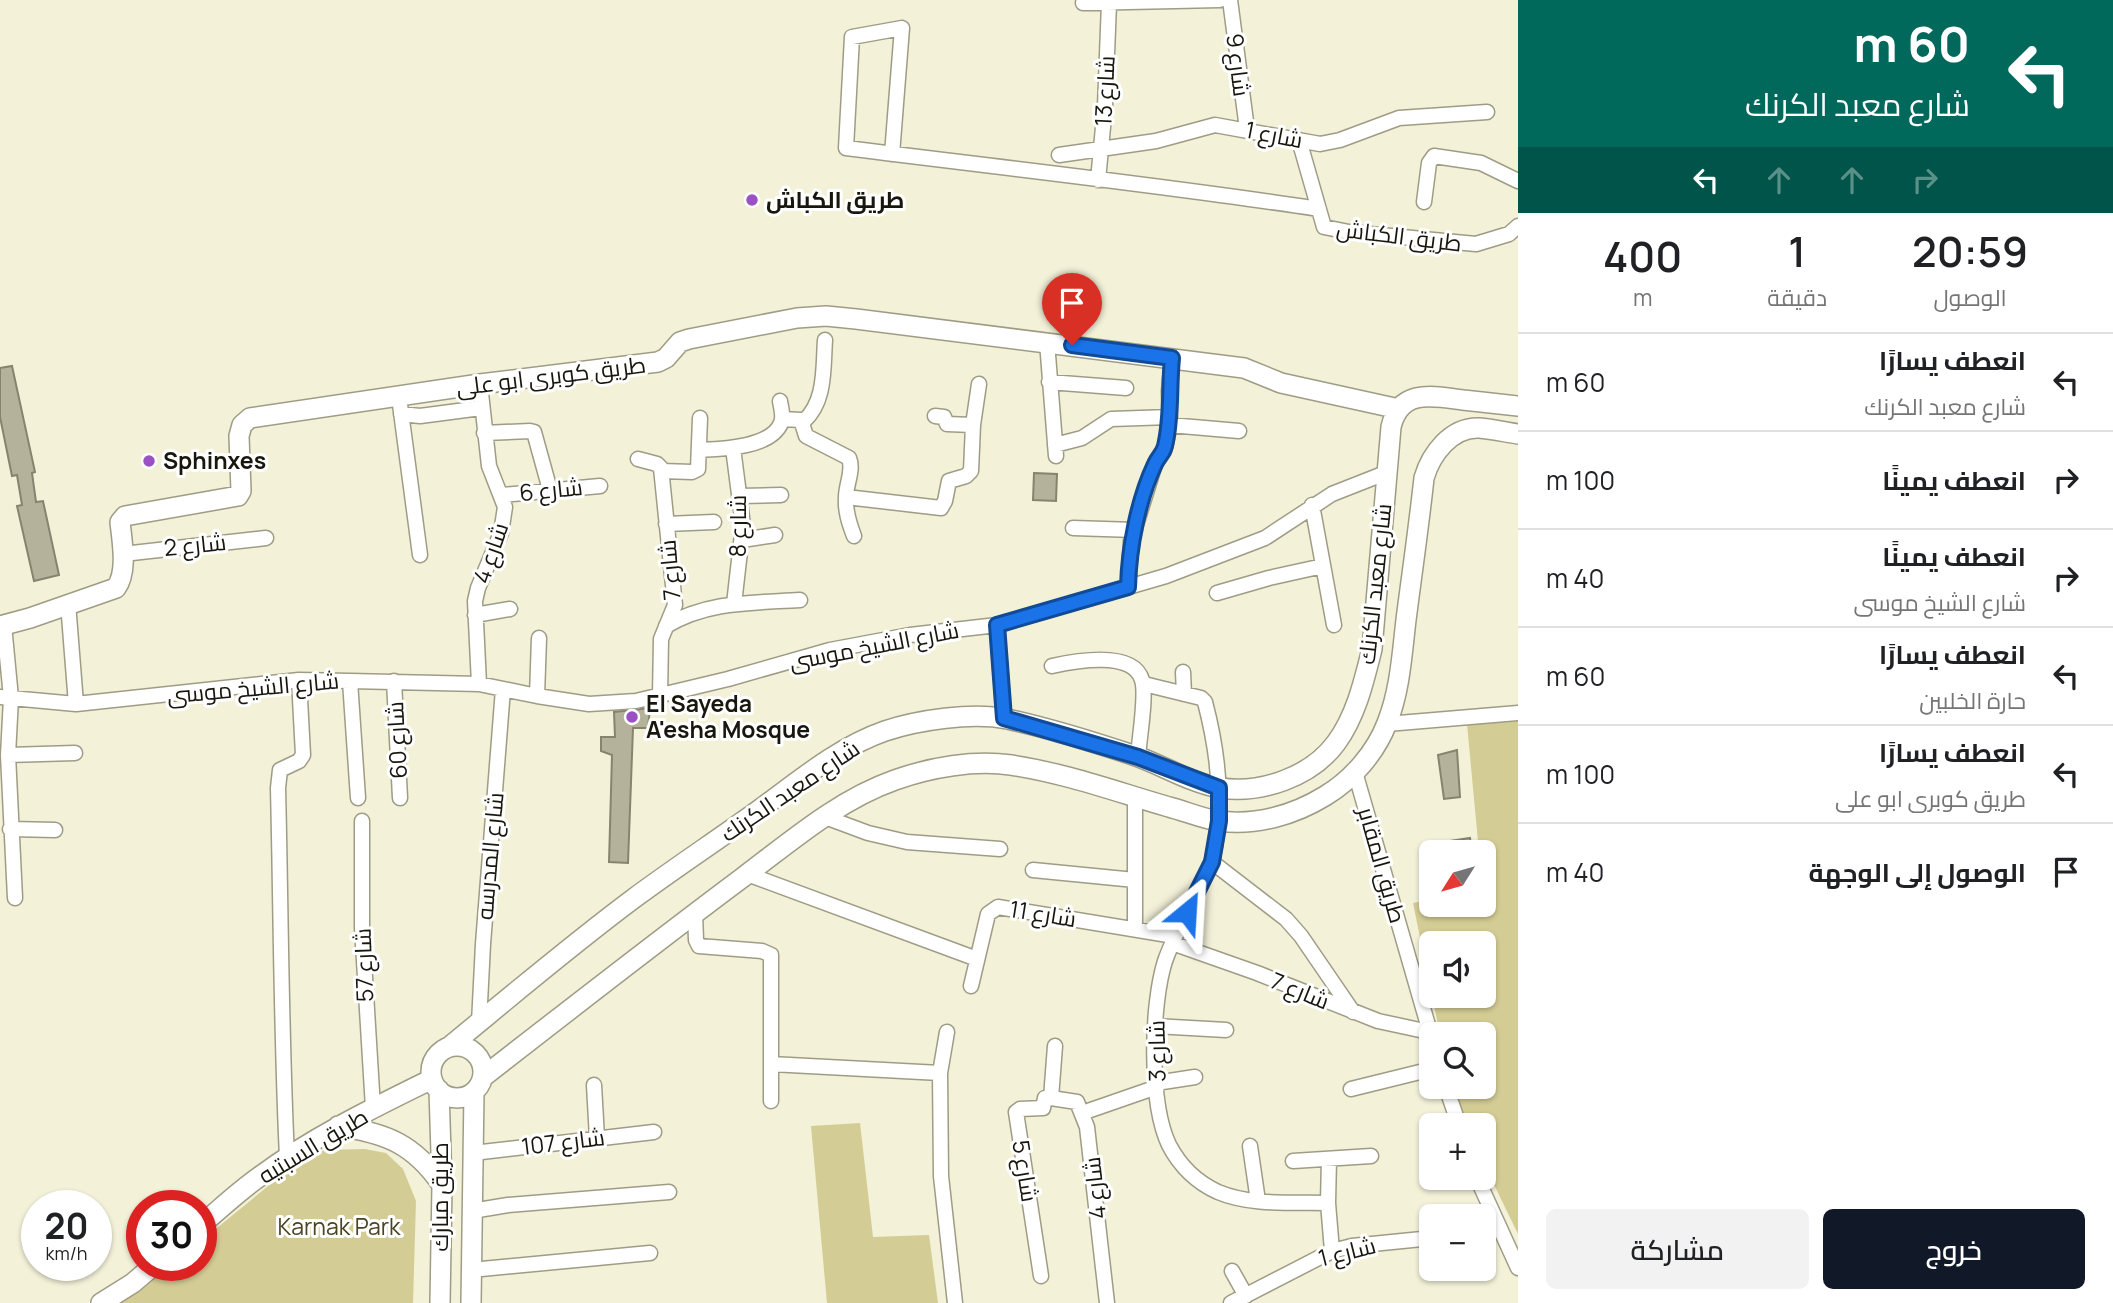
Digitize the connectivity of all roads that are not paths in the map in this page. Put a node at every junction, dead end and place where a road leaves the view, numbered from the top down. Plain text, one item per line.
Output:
1 (1220, 0) edge
2 (1230, 0) edge
3 (1083, 3) dead end
4 (1109, 3) junction
5 (1487, 112) dead end
6 (1247, 130) junction
7 (1298, 140) junction
8 (1101, 148) junction
9 (892, 154) junction
10 (1059, 155) dead end
11 (1098, 180) junction
12 (1518, 181) edge
13 (1424, 202) dead end
14 (1319, 209) junction
15 (1518, 226) edge
16 (825, 340) dead end
17 (1048, 342) junction
18 (1172, 358) junction
19 (1049, 382) junction
20 (480, 384) junction
21 (979, 384) dead end
22 (1126, 388) dead end
23 (780, 401) dead end
24 (400, 406) junction
25 (1518, 406) edge
26 (481, 408) junction
27 (1399, 409) junction
28 (935, 416) dead end
29 (700, 418) dead end
30 (782, 419) junction
31 (1170, 421) junction
32 (803, 422) junction
33 (973, 425) junction
34 (1239, 431) dead end
35 (484, 433) junction
36 (1518, 434) edge
37 (733, 448) junction
38 (699, 450) junction
39 (638, 459) dead end
40 (662, 471) junction
41 (1388, 472) junction
42 (600, 485) dead end
43 (551, 491) junction
44 (502, 495) junction
45 (780, 495) dead end
46 (740, 496) junction
47 (846, 497) junction
48 (1312, 506) junction
49 (714, 522) dead end
50 (666, 524) junction
51 (1073, 528) dead end
52 (1135, 530) junction
53 (775, 535) dead end
54 (854, 536) dead end
55 (266, 538) dead end
56 (742, 540) junction
57 (123, 554) junction
58 (420, 555) dead end
59 (1323, 566) junction
60 (1128, 587) junction
61 (1217, 593) dead end
62 (800, 600) dead end
63 (68, 603) junction
64 (734, 604) junction
65 (510, 609) dead end
66 (1376, 612) junction
67 (475, 615) junction
68 (1407, 615) junction
69 (2, 625) edge
70 (997, 625) junction
71 (1334, 625) dead end
72 (666, 626) junction
73 (539, 638) dead end
74 (1052, 666) dead end
75 (1183, 672) dead end
76 (299, 680) junction
77 (350, 681) junction
78 (394, 681) junction
79 (479, 684) junction
80 (1144, 684) junction
81 (503, 689) junction
82 (1184, 694) junction
83 (537, 696) junction
84 (660, 696) junction
85 (5, 698) edge
86 (76, 704) junction
87 (1518, 713) edge
88 (1004, 718) junction
89 (1387, 724) junction
90 (75, 753) dead end
91 (8, 755) junction
92 (1138, 757) junction
93 (1355, 772) junction
94 (1219, 788) junction
95 (1135, 797) junction
96 (358, 798) dead end
97 (400, 798) dead end
98 (825, 817) junction
99 (362, 821) dead end
100 (1219, 821) junction
101 (7, 827) edge
102 (55, 830) dead end
103 (1000, 849) dead end
104 (1212, 862) junction
105 (1034, 870) dead end
106 (747, 874) junction
107 (1135, 880) junction
108 (15, 898) dead end
109 (695, 913) junction
110 (1135, 929) junction
111 (1173, 940) junction
112 (977, 959) junction
113 (971, 986) dead end
114 (1353, 1013) junction
115 (1426, 1022) edge
116 (479, 1023) junction
117 (1155, 1026) junction
118 (1226, 1030) dead end
119 (947, 1032) dead end
120 (1419, 1032) edge
121 (1055, 1046) dead end
122 (449, 1047) junction
123 (771, 1065) junction
124 (1419, 1072) edge
125 (940, 1073) junction
126 (1195, 1077) dead end
127 (436, 1085) junction
128 (479, 1085) junction
129 (594, 1085) dead end
130 (1157, 1085) junction
131 (1351, 1089) dead end
132 (1051, 1098) junction
133 (771, 1101) dead end
134 (373, 1108) junction
135 (1082, 1113) junction
136 (338, 1126) junction
137 (654, 1132) dead end
138 (597, 1138) junction
139 (1250, 1146) dead end
140 (473, 1153) junction
141 (1371, 1156) dead end
142 (287, 1157) junction
143 (1329, 1159) junction
144 (1293, 1161) dead end
145 (442, 1185) junction
146 (1483, 1190) edge
147 (669, 1192) dead end
148 (1258, 1201) junction
149 (1328, 1203) junction
150 (472, 1210) junction
151 (217, 1212) edge
152 (1501, 1230) junction
153 (1496, 1231) edge
154 (1419, 1239) edge
155 (1332, 1251) junction
156 (650, 1253) dead end
157 (1518, 1268) edge
158 (471, 1270) junction
159 (1233, 1271) dead end
160 (1041, 1276) dead end
161 (135, 1281) edge
162 (1246, 1296) junction
163 (101, 1303) edge
164 (440, 1303) edge
165 (471, 1303) edge
166 (955, 1303) edge
167 (1107, 1303) edge
168 (1231, 1303) edge

1 - 4 street
2 - 6 street, شارع 9
3 - 4 street
4 - 8 street, شارع 13
5 - 7 street, شارع 1
6 - 7 street, شارع 1
6 - 8 street, شارع 1
7 - 14 street, طريق الكباش
8 - 10 street, شارع 1
8 - 11 street, شارع 13
9 - 9 street
9 - 11 street
11 - 14 street
12 - 13 street
14 - 15 street, طريق الكباش
16 - 32 street
17 - 18 street, طريق كوبرى ابو على
17 - 19 street
17 - 20 street, طريق كوبرى ابو على
18 - 27 street, طريق كوبرى ابو على
18 - 31 street
19 - 22 street
19 - 31 street
20 - 24 street, طريق كوبرى ابو على
20 - 26 street, شارع 4
21 - 33 street
23 - 30 street
24 - 26 street
24 - 57 street, طريق كوبرى ابو على
24 - 58 street
25 - 27 street
26 - 35 street, شارع 4
27 - 41 street, شارع معبد الكرنك
28 - 33 street
29 - 38 street
30 - 32 street
30 - 37 street
31 - 34 street
31 - 52 street
32 - 47 street
33 - 47 street
35 - 43 street
35 - 44 street, شارع 4
36 - 68 street, شارع معبد الكرنك
37 - 38 street
37 - 46 street, شارع 8
38 - 40 street
39 - 40 street
40 - 50 street, شارع 7
41 - 48 street, شارع الشيخ موسى
41 - 66 street, شارع معبد الكرنك
42 - 43 street, شارع 6
43 - 44 street, شارع 6
44 - 67 street, شارع 4
45 - 46 street
46 - 56 street, شارع 8
47 - 54 street
48 - 59 street
48 - 60 street, شارع الشيخ موسى
49 - 50 street
50 - 72 street, شارع 7
51 - 52 street
52 - 60 street
53 - 56 street
55 - 57 street, شارع 2
56 - 64 street, شارع 8
57 - 63 street, طريق كوبرى ابو على
59 - 61 street
59 - 71 street
60 - 70 street, شارع الشيخ موسى
62 - 64 street
63 - 69 street, طريق كوبرى ابو على
63 - 86 street
64 - 72 street
65 - 67 street
66 - 68 street
66 - 94 street, شارع معبد الكرنك
67 - 79 street, شارع 4
68 - 89 street, شارع معبد الكرنك
69 - 85 street
70 - 84 street, شارع الشيخ موسى
70 - 88 street
72 - 84 street, شارع 7
73 - 83 street
74 - 80 street
75 - 82 street
76 - 77 street, شارع الشيخ موسى
76 - 86 street, شارع الشيخ موسى
76 - 142 street
77 - 78 street, شارع الشيخ موسى
77 - 96 street
78 - 79 street, شارع الشيخ موسى
78 - 97 street, شارع 60
79 - 81 street, شارع الشيخ موسى
80 - 82 street
80 - 92 street
81 - 83 street, شارع الشيخ موسى
81 - 116 street, شارع المدرسه
82 - 94 street, شارع 3
83 - 84 street, شارع الشيخ موسى
85 - 86 street, شارع الشيخ موسى
85 - 91 street
87 - 89 street
88 - 92 street, شارع معبد الكرنك
88 - 116 street, شارع معبد الكرنك
89 - 93 street, شارع معبد الكرنك
90 - 91 street
91 - 101 street
92 - 94 street, شارع معبد الكرنك
93 - 100 street, شارع معبد الكرنك
93 - 115 street, طريق المقابر
94 - 100 street, شارع 3
95 - 98 street, شارع معبد الكرنك
95 - 100 street, شارع معبد الكرنك
95 - 107 street
98 - 103 street
98 - 106 street, شارع معبد الكرنك
99 - 134 street, شارع 57
100 - 104 street, شارع 3
101 - 102 street
101 - 108 street
104 - 111 street, شارع 3
104 - 114 street
105 - 107 street
106 - 109 street, شارع معبد الكرنك
106 - 112 street
107 - 110 street
109 - 123 street
109 - 128 street, شارع معبد الكرنك
110 - 111 street, شارع 11
110 - 112 street, شارع 11
111 - 114 street, شارع 7
111 - 117 street, شارع 3
112 - 113 street, شارع 11
114 - 120 street, شارع 7
116 - 122 street, شارع معبد الكرنك
117 - 118 street
117 - 130 street, شارع 3
119 - 125 street
121 - 132 street
122 - 127 street
122 - 128 street
123 - 125 street
123 - 133 street
124 - 131 street
125 - 166 street
126 - 130 street
127 - 128 street
127 - 134 street, طريق السبتيه
127 - 145 street, طريق مبارك
128 - 140 street, طريق مبارك
129 - 138 street
130 - 135 street
130 - 148 street, شارع 3
132 - 135 street
132 - 160 street, شارع 5
134 - 136 street, طريق السبتيه
135 - 167 street, شارع 4
136 - 142 street, طريق السبتيه
136 - 145 street
137 - 138 street, شارع 107
138 - 140 street, شارع 107
139 - 148 street
140 - 150 street, طريق مبارك
141 - 143 street
142 - 151 street, طريق السبتيه
143 - 144 street
143 - 149 street
145 - 164 street, طريق مبارك
146 - 152 street
147 - 150 street
148 - 149 street, شارع 3
149 - 155 street
150 - 158 street, طريق مبارك
152 - 153 street
152 - 157 street
154 - 155 street, شارع 1
155 - 162 street, شارع 1
156 - 158 street
158 - 165 street, طريق مبارك
159 - 162 street
161 - 163 street
162 - 168 street, شارع 1

